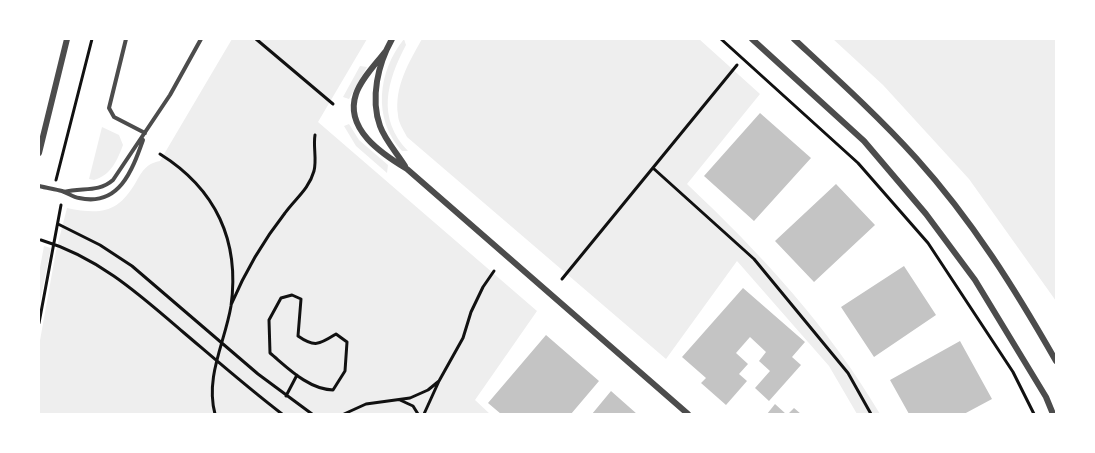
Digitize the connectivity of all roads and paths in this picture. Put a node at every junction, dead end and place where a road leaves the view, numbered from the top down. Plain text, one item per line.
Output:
1 (67, 39) edge
2 (92, 39) edge
3 (126, 39) edge
4 (201, 39) edge
5 (256, 39) edge
6 (392, 39) edge
7 (721, 39) edge
8 (752, 39) edge
9 (794, 39) edge
10 (385, 52) junction
11 (737, 65) dead end
12 (333, 104) dead end
13 (145, 133) junction
14 (315, 135) dead end
15 (39, 153) edge
16 (160, 154) dead end
17 (653, 168) junction
18 (407, 169) junction
19 (57, 176) dead end
20 (39, 186) edge
21 (64, 192) junction
22 (61, 205) dead end
23 (58, 224) junction
24 (41, 240) dead end
25 (54, 244) junction
26 (494, 271) dead end
27 (562, 279) dead end
28 (231, 306) junction
29 (39, 323) edge
30 (221, 342) junction
31 (217, 361) junction
32 (1056, 361) edge
33 (297, 375) junction
34 (439, 381) junction
35 (286, 396) junction
36 (395, 399) junction
37 (215, 414) edge
38 (282, 414) edge
39 (312, 414) edge
40 (344, 414) edge
41 (418, 414) edge
42 (424, 414) edge
43 (688, 414) edge
44 (871, 414) edge
45 (1034, 414) edge
46 (1053, 414) edge

1 - 15 street
2 - 19 path
3 - 13 lane
4 - 13 lane
5 - 12 path
6 - 10 street
7 - 45 path
8 - 46 street
9 - 32 street
10 - 18 street
10 - 18 street
11 - 17 path
13 - 21 lane
13 - 21 lane
14 - 28 path
16 - 28 path
17 - 27 path
17 - 44 path
18 - 43 street
20 - 21 lane
22 - 23 path
23 - 25 path
23 - 30 path
24 - 25 path
25 - 29 path
25 - 31 path
26 - 34 path
28 - 30 path
30 - 31 path
30 - 35 path
31 - 37 path
31 - 38 path
33 - 33 path
33 - 35 path
34 - 36 path
34 - 42 path
35 - 39 path
36 - 40 path
36 - 41 path

